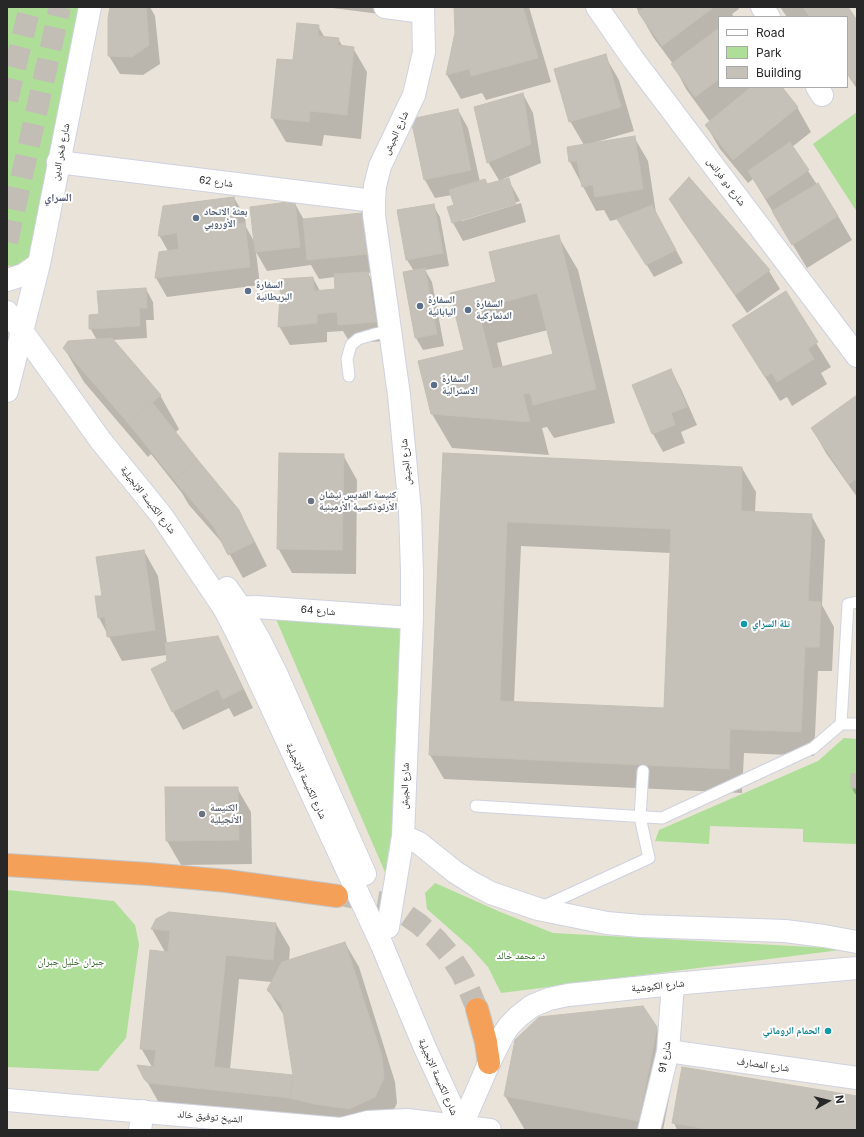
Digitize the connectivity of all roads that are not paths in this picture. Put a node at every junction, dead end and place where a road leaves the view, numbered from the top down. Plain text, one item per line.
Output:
1 (90, 7) edge
2 (385, 7) edge
3 (598, 7) edge
4 (762, 7) edge
5 (423, 9) edge
6 (768, 16) edge
7 (58, 162) junction
8 (374, 201) junction
9 (39, 264) junction
10 (7, 280) edge
11 (18, 321) edge
12 (390, 331) junction
13 (857, 356) edge
14 (349, 376) dead end
15 (7, 391) edge
16 (857, 602) edge
17 (232, 608) junction
18 (412, 618) junction
19 (841, 724) junction
20 (857, 724) edge
21 (643, 771) dead end
22 (476, 806) dead end
23 (640, 817) junction
24 (403, 836) junction
25 (7, 865) edge
26 (337, 896) tunnel mouth
27 (538, 909) junction
28 (382, 930) junction
29 (857, 942) edge
30 (857, 968) edge
31 (673, 984) junction
32 (476, 1009) tunnel mouth
33 (668, 1051) junction
34 (489, 1063) junction
35 (857, 1078) edge
36 (7, 1100) edge
37 (142, 1121) edge
38 (460, 1128) edge
39 (344, 1129) edge
40 (490, 1130) edge
41 (649, 1130) edge

1 - 7 street, شارع فخر الدين
2 - 5 street
3 - 13 street, شارع دو فرانس
4 - 6 street
5 - 8 street, شارع الجيش
7 - 8 street, شارع 62
7 - 9 street, شارع فخر الدين
8 - 12 street, شارع الجيش
9 - 10 street
9 - 11 street, شارع فخر الدين
11 - 15 street, شارع فخر الدين
11 - 17 street, شارع الكنيسة الإنجيلية
12 - 14 lane
12 - 18 street, شارع الجيش
16 - 19 lane
17 - 18 street, شارع 64
17 - 28 street, شارع الكنيسة الإنجيلية
18 - 24 street, شارع الجيش
19 - 20 lane
19 - 23 lane
21 - 23 lane
22 - 23 lane
23 - 27 lane
24 - 27 street
24 - 28 street, شارع الجيش
25 - 26 highway
27 - 29 street
28 - 38 street, شارع الكنيسة الإنجيلية
30 - 31 street, شارع الكبوشية
31 - 33 street, شارع 91
31 - 34 street, شارع الكبوشية
32 - 34 highway
33 - 35 street, شارع المصارف
33 - 41 street, شارع 91
34 - 38 street, شارع الكبوشية
36 - 37 street, الشيخ توفيق خالد
37 - 39 street, الشيخ توفيق خالد
38 - 39 street, الشيخ توفيق خالد
38 - 40 street, الشيخ توفيق خالد

